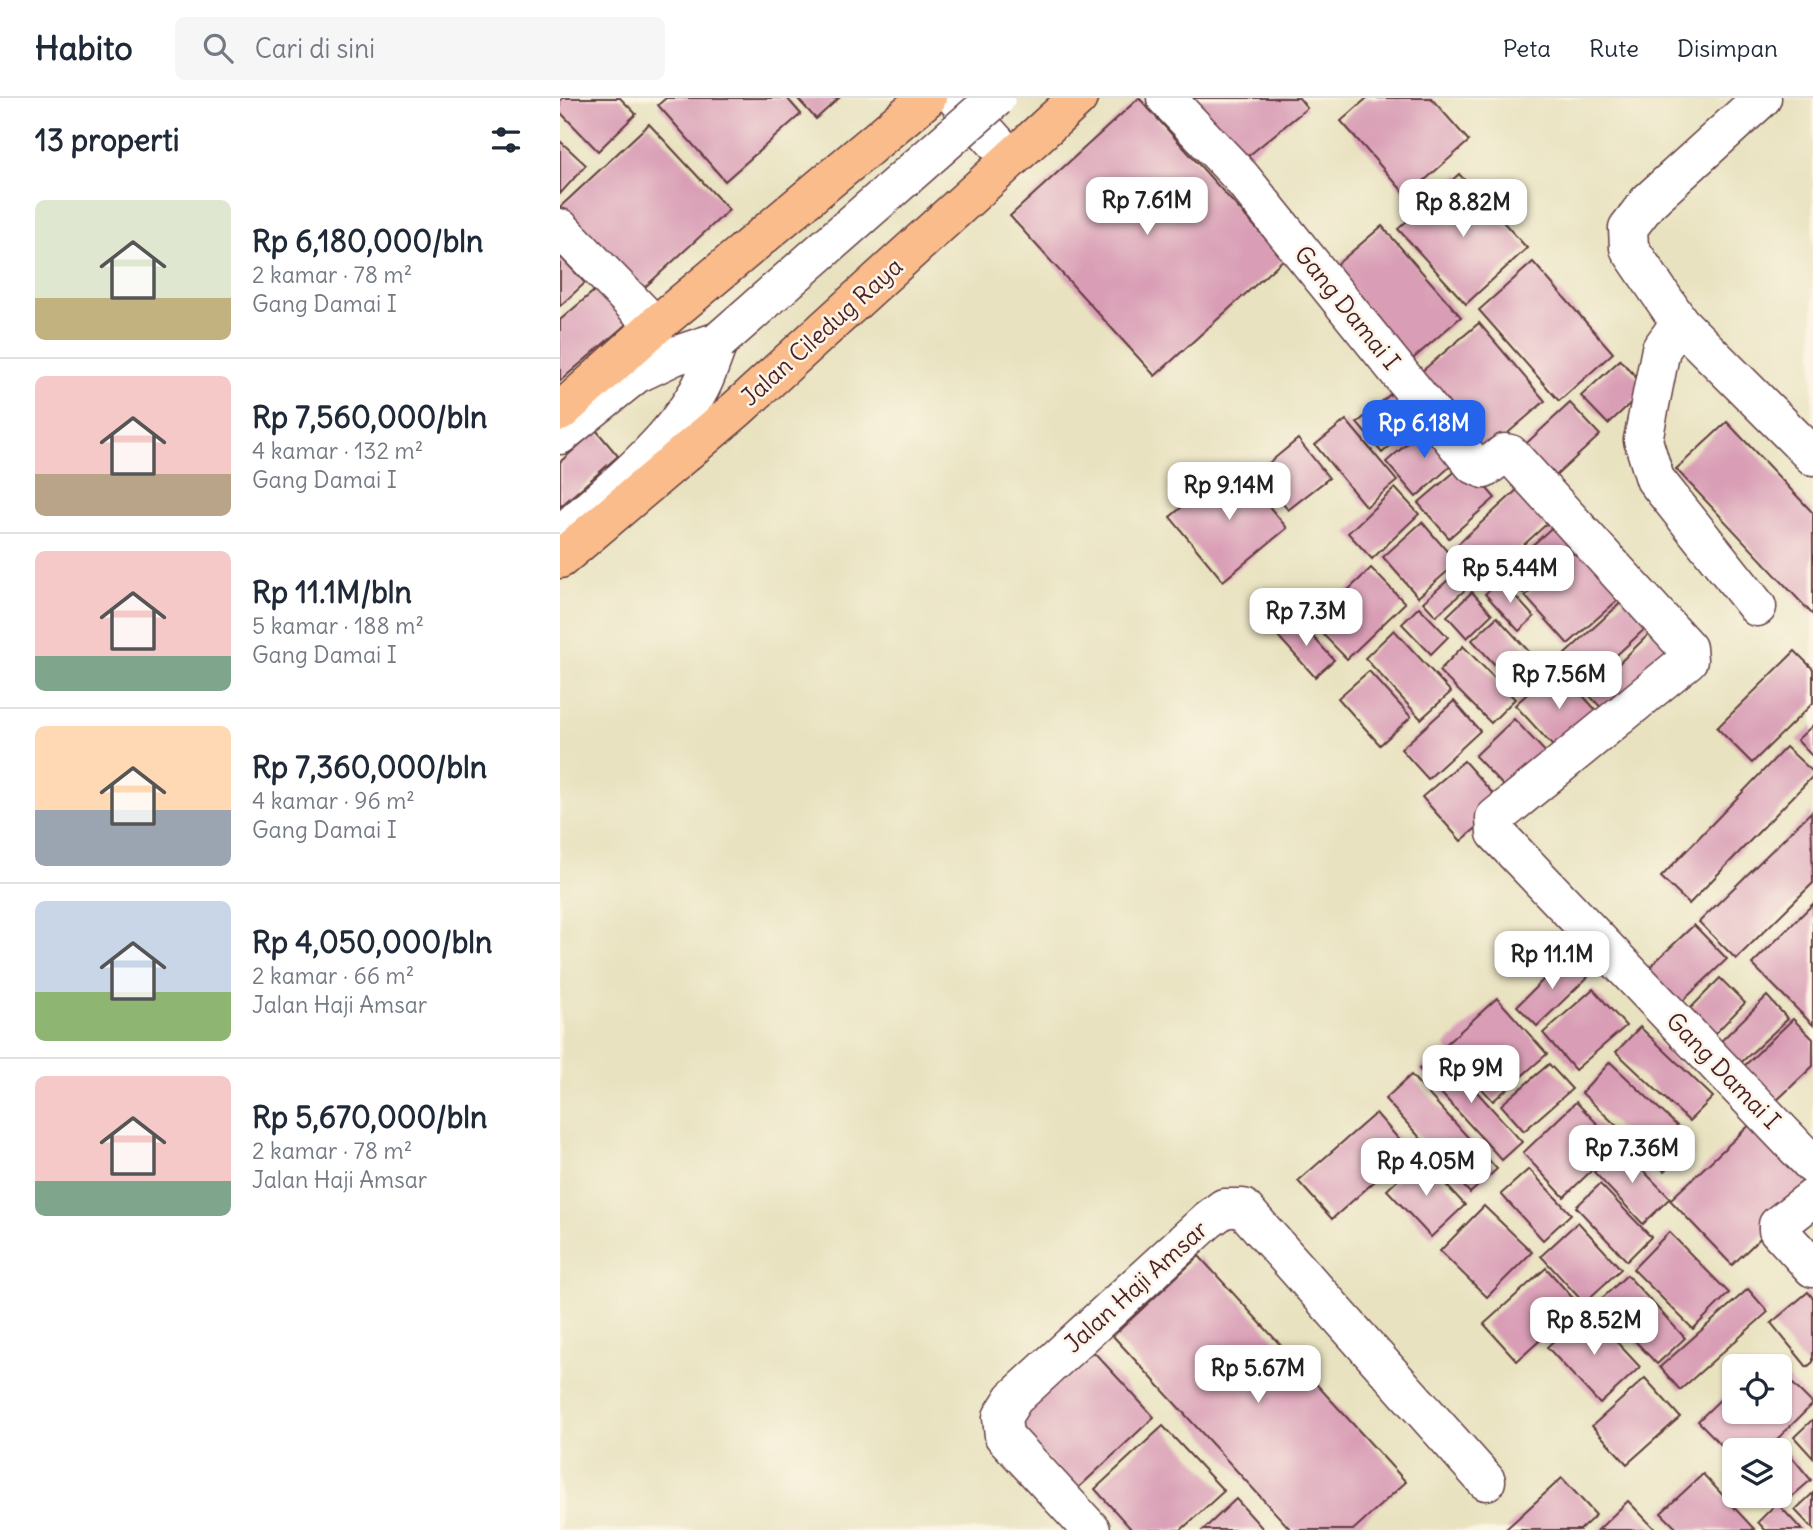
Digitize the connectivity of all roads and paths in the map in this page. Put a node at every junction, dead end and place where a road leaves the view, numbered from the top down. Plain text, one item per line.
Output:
1 (927, 98) edge
2 (956, 98) edge
3 (996, 98) edge
4 (1077, 98) edge
5 (1166, 98) edge
6 (1762, 98) edge
7 (1011, 159) junction
8 (560, 228) edge
9 (1680, 323) junction
10 (655, 326) junction
11 (719, 341) junction
12 (560, 412) edge
13 (560, 435) edge
14 (1813, 456) edge
15 (560, 535) edge
16 (560, 559) edge
17 (1757, 607) dead end
18 (1813, 1165) edge
19 (1813, 1198) edge
20 (1813, 1268) edge
21 (1486, 1481) dead end
22 (1091, 1530) edge

1 - 10 main road
2 - 7 street
3 - 11 street, bridge
4 - 7 main road, Jalan Ciledug Raya
5 - 18 street, Gang Damai I
6 - 9 street
7 - 16 main road, Jalan Ciledug Raya
8 - 10 street
9 - 14 street
9 - 17 street
10 - 12 main road
11 - 13 street
11 - 15 street
19 - 20 street
21 - 22 street, Jalan Haji Amsar

